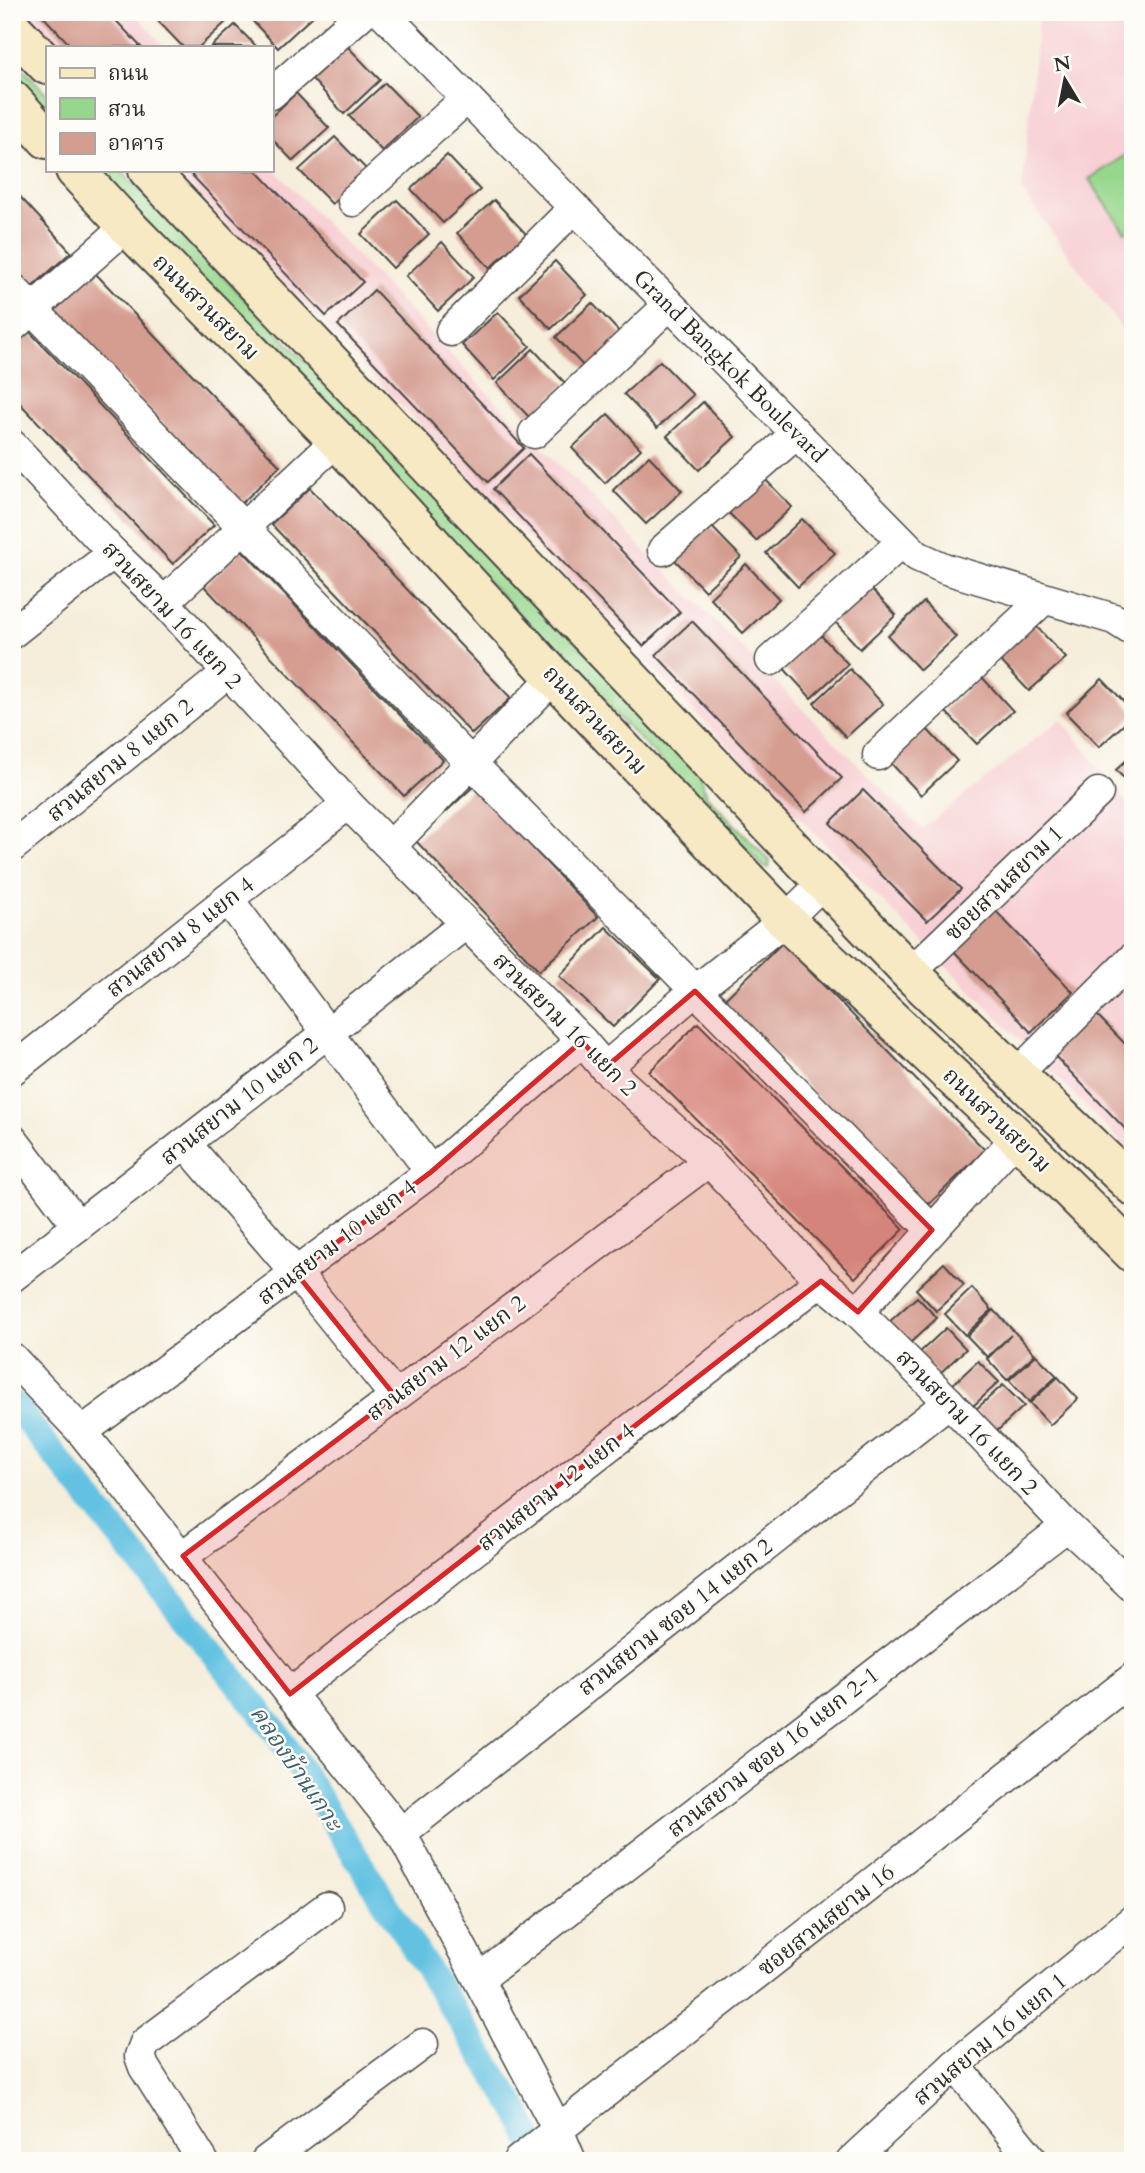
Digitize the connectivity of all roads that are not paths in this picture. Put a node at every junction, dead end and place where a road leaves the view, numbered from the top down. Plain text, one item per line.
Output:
1 (364, 12) edge
2 (382, 12) edge
3 (12, 28) edge
4 (46, 64) edge
5 (273, 92) edge
6 (467, 98) junction
7 (12, 100) edge
8 (46, 138) edge
9 (77, 172) edge
10 (150, 172) edge
11 (354, 201) dead end
12 (575, 208) junction
13 (127, 226) junction
14 (12, 288) edge
15 (669, 304) junction
16 (22, 319) edge
17 (452, 331) dead end
18 (534, 433) dead end
19 (796, 434) junction
20 (337, 440) junction
21 (12, 445) edge
22 (245, 526) junction
23 (902, 542) junction
24 (663, 550) dead end
25 (113, 553) junction
26 (1044, 599) junction
27 (164, 602) junction
28 (1133, 631) edge
29 (12, 633) edge
30 (771, 660) dead end
31 (227, 673) junction
32 (554, 677) junction
33 (878, 755) dead end
34 (471, 763) junction
35 (1098, 793) dead end
36 (348, 804) junction
37 (12, 846) edge
38 (391, 846) junction
39 (824, 883) junction
40 (228, 899) junction
41 (785, 920) junction
42 (465, 923) junction
43 (1133, 958) edge
44 (910, 973) junction
45 (695, 991) junction
46 (327, 1034) junction
47 (582, 1041) junction
48 (605, 1068) junction
49 (12, 1070) edge
50 (1016, 1075) junction
51 (1017, 1137) junction
52 (12, 1139) edge
53 (185, 1143) junction
54 (709, 1161) junction
55 (431, 1172) junction
56 (1129, 1174) edge
57 (78, 1226) junction
58 (932, 1230) junction
59 (1133, 1253) edge
60 (296, 1273) junction
61 (12, 1277) edge
62 (821, 1281) junction
63 (858, 1312) junction
64 (12, 1358) edge
65 (395, 1396) junction
66 (949, 1402) junction
67 (82, 1432) junction
68 (1067, 1526) junction
69 (183, 1556) junction
70 (1133, 1587) edge
71 (1133, 1678) edge
72 (290, 1694) junction
73 (401, 1833) junction
74 (327, 1907) dead end
75 (1133, 1920) edge
76 (479, 1979) junction
77 (423, 2044) dead end
78 (955, 2065) junction
79 (536, 2147) edge
80 (203, 2161) edge
81 (266, 2161) edge
82 (571, 2161) edge
83 (851, 2161) edge
84 (1034, 2161) edge

1 - 5 street
2 - 6 street, Grand Bangkok Boulevard
3 - 4 street
6 - 11 street
6 - 12 street, Grand Bangkok Boulevard
7 - 8 street
9 - 13 street, ถนนสวนสยาม
10 - 39 street, ถนนสวนสยาม
12 - 15 street, Grand Bangkok Boulevard
12 - 17 street
13 - 16 street
13 - 20 street, ถนนสวนสยาม
14 - 16 street
15 - 18 street
15 - 19 street, Grand Bangkok Boulevard
16 - 22 street
19 - 23 street, Grand Bangkok Boulevard
19 - 24 street
20 - 22 street
20 - 32 street, ถนนสวนสยาม
21 - 25 street, สวนสยาม 16 แยก 2
22 - 27 street
22 - 34 street
23 - 26 street, Grand Bangkok Boulevard
23 - 30 street
25 - 27 street, สวนสยาม 16 แยก 2
25 - 29 street
26 - 28 street, Grand Bangkok Boulevard
26 - 33 street
27 - 31 street, สวนสยาม 16 แยก 2
31 - 36 street, สวนสยาม 16 แยก 2
31 - 37 street, สวนสยาม 8 แยก 2
32 - 34 street
32 - 41 street, ถนนสวนสยาม
34 - 38 street
34 - 45 street
35 - 44 street, ซอยสวนสยาม 1
36 - 38 street, สวนสยาม 16 แยก 2
36 - 40 street, สวนสยาม 8 แยก 4
38 - 42 street, สวนสยาม 16 แยก 2
39 - 41 street
39 - 44 street, ถนนสวนสยาม
40 - 46 street
40 - 49 street, สวนสยาม 8 แยก 4
41 - 45 street
41 - 51 street, ถนนสวนสยาม
42 - 46 street, สวนสยาม 10 แยก 2
42 - 47 street, สวนสยาม 16 แยก 2
43 - 50 street
44 - 50 street, ถนนสวนสยาม
45 - 48 street
45 - 58 street
46 - 53 street, สวนสยาม 10 แยก 2
46 - 55 street
47 - 48 street, สวนสยาม 16 แยก 2
47 - 55 street, สวนสยาม 10 แยก 4
48 - 54 street, สวนสยาม 16 แยก 2
50 - 56 street, ถนนสวนสยาม
51 - 58 street
51 - 59 street, ถนนสวนสยาม
52 - 57 street
53 - 57 street, สวนสยาม 10 แยก 2
53 - 60 street
54 - 62 street, สวนสยาม 16 แยก 2
54 - 65 street, สวนสยาม 12 แยก 2
55 - 60 street, สวนสยาม 10 แยก 4
57 - 61 street, สวนสยาม 10 แยก 2
58 - 63 street
60 - 65 street
60 - 67 street, สวนสยาม 10 แยก 4
62 - 63 street, สวนสยาม 16 แยก 2
62 - 72 street, สวนสยาม 12 แยก 4
63 - 66 street, สวนสยาม 16 แยก 2
64 - 67 street
65 - 69 street, สวนสยาม 12 แยก 2
66 - 68 street, สวนสยาม 16 แยก 2
66 - 73 street, สวนสยาม ซอย 14 แยก 2
67 - 69 street
68 - 70 street, สวนสยาม 16 แยก 2
68 - 76 street, สวนสยาม ซอย 16 แยก 2-1
69 - 72 street
71 - 79 street, ซอยสวนสยาม 16
72 - 73 street
73 - 76 street
74 - 80 street
75 - 78 street, สวนสยาม 16 แยก 1
76 - 79 street
77 - 81 street
78 - 83 street, สวนสยาม 16 แยก 1
78 - 84 street
79 - 82 street

